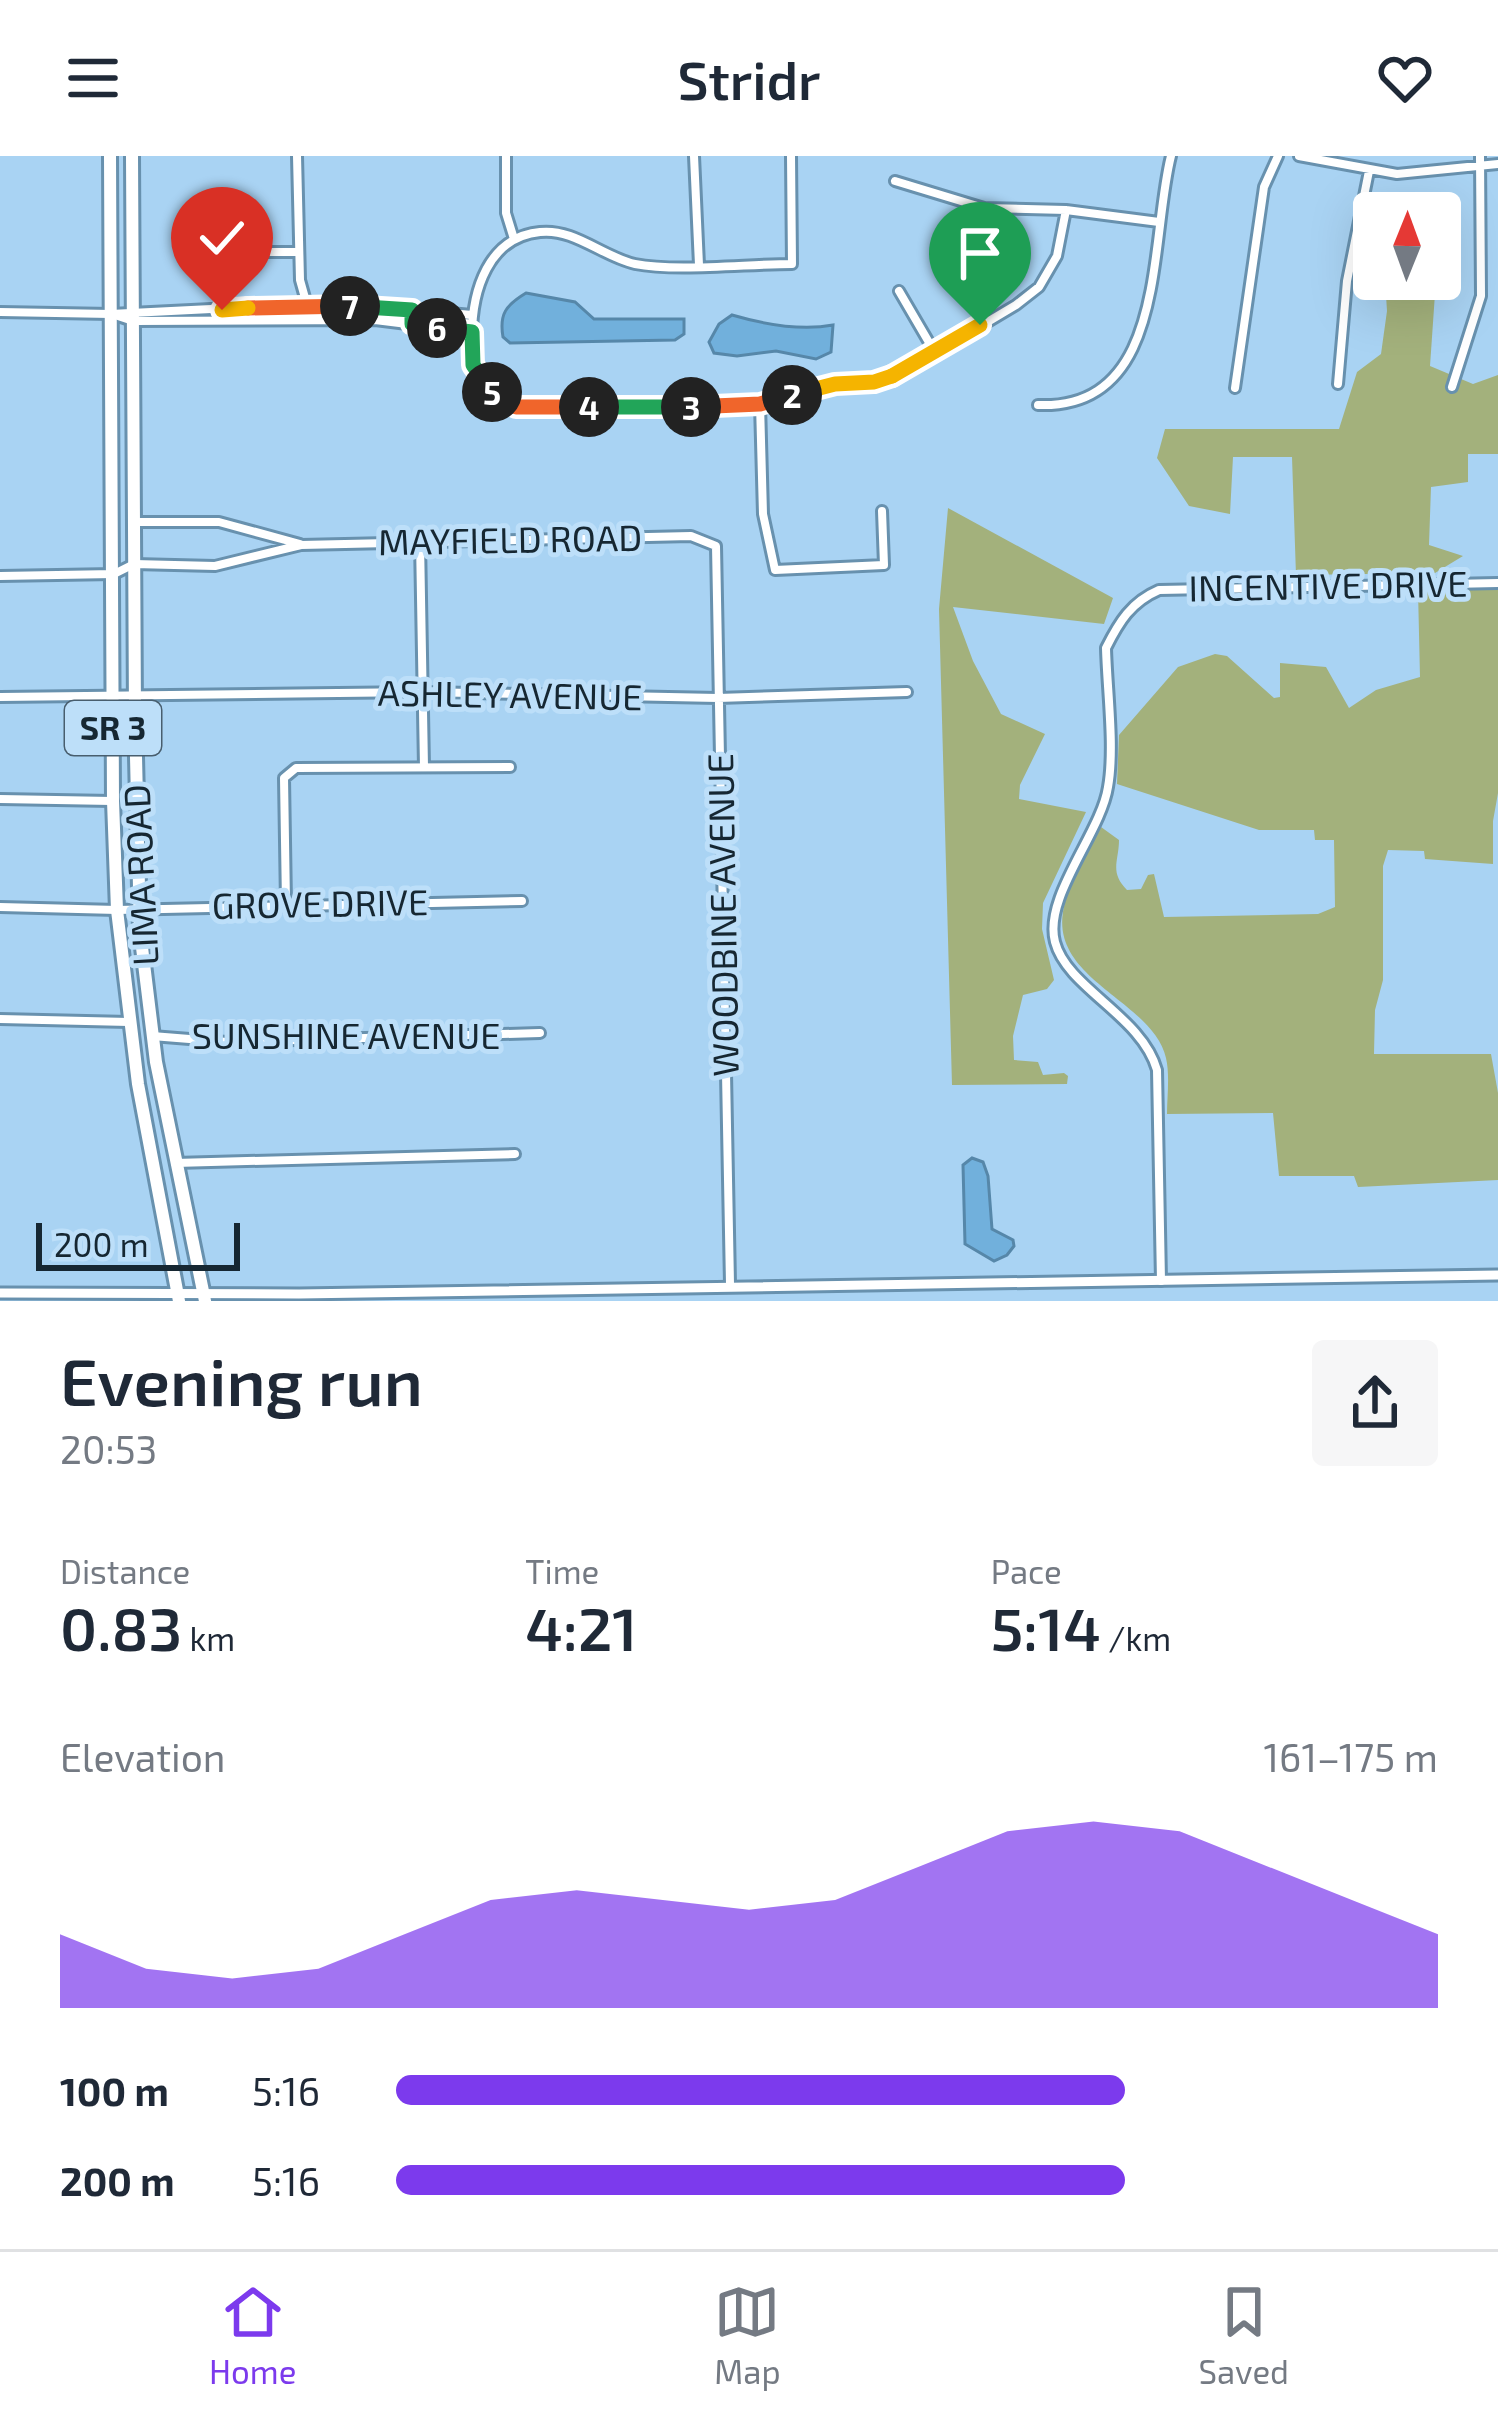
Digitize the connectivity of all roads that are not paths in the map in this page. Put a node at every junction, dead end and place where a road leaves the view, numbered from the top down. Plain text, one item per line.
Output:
1 (110, 156) edge
2 (132, 156) edge
3 (297, 156) edge
4 (506, 156) edge
5 (694, 156) edge
6 (791, 156) edge
7 (1171, 156) edge
8 (1278, 156) edge
9 (1299, 156) edge
10 (1480, 161) edge
11 (1498, 164) edge
12 (1369, 171) junction
13 (895, 181) dead end
14 (1066, 210) junction
15 (1159, 222) junction
16 (514, 239) junction
17 (299, 251) junction
18 (239, 252) dead end
19 (699, 265) junction
20 (300, 280) junction
21 (899, 291) dead end
22 (294, 305) junction
23 (307, 305) junction
24 (412, 310) junction
25 (0, 312) edge
26 (111, 314) junction
27 (133, 315) junction
28 (472, 315) junction
29 (412, 324) junction
30 (472, 332) junction
31 (934, 351) junction
32 (1338, 384) dead end
33 (1452, 387) dead end
34 (1235, 388) dead end
35 (760, 404) junction
36 (1038, 405) dead end
37 (882, 511) dead end
38 (134, 521) junction
39 (420, 541) junction
40 (301, 544) junction
41 (716, 546) joint
42 (134, 564) junction
43 (114, 574) junction
44 (0, 575) edge
45 (1498, 583) edge
46 (422, 692) junction
47 (907, 692) dead end
48 (0, 697) edge
49 (112, 697) junction
50 (135, 697) junction
51 (718, 698) junction
52 (424, 767) junction
53 (510, 767) dead end
54 (0, 799) edge
55 (113, 801) junction
56 (522, 901) dead end
57 (286, 904) junction
58 (140, 907) junction
59 (0, 908) edge
60 (117, 910) junction
61 (0, 1019) edge
62 (129, 1022) junction
63 (540, 1033) dead end
64 (152, 1036) junction
65 (515, 1154) dead end
66 (175, 1163) junction
67 (1498, 1275) edge
68 (1162, 1281) junction
69 (730, 1284) junction
70 (0, 1294) edge
71 (508, 1295) edge
72 (178, 1298) edge
73 (204, 1298) edge

1 - 26 highway, LIMA ROAD / SR 3
2 - 27 highway, LIMA ROAD / SR 3
3 - 17 street
4 - 16 street
5 - 19 street
6 - 19 street
7 - 15 street
8 - 34 street
9 - 12 street
10 - 11 street
10 - 12 street
10 - 33 street
12 - 32 street
13 - 14 street
14 - 15 street
14 - 31 street
15 - 36 street
16 - 19 street
16 - 28 street
17 - 18 street
17 - 20 street
20 - 22 street
20 - 23 street
21 - 31 street
22 - 23 street
22 - 27 street
23 - 24 street
24 - 28 street
24 - 29 street
25 - 26 street
26 - 27 street
26 - 43 highway, LIMA ROAD / SR 3
27 - 29 street
27 - 38 highway, LIMA ROAD / SR 3
28 - 30 street
29 - 30 street
30 - 35 street
31 - 35 street
35 - 37 street
38 - 40 street
38 - 42 highway, LIMA ROAD / SR 3
39 - 40 street, MAYFIELD ROAD
39 - 41 street, MAYFIELD ROAD
39 - 46 street
40 - 42 street
41 - 51 street, WOODBINE AVENUE
42 - 43 street
42 - 50 highway, LIMA ROAD / SR 3
43 - 44 street
43 - 49 highway, LIMA ROAD / SR 3
45 - 68 street, INCENTIVE DRIVE
46 - 50 street, ASHLEY AVENUE
46 - 51 street, ASHLEY AVENUE
46 - 52 street
47 - 51 street, ASHLEY AVENUE
48 - 49 street, ASHLEY AVENUE
49 - 50 street, ASHLEY AVENUE
49 - 55 highway, LIMA ROAD / SR 3
50 - 58 highway, LIMA ROAD / SR 3
51 - 69 street, WOODBINE AVENUE
52 - 53 street
52 - 57 street
54 - 55 street
55 - 60 highway, LIMA ROAD / SR 3
56 - 57 street, GROVE DRIVE
57 - 58 street, GROVE DRIVE
58 - 60 street, GROVE DRIVE
58 - 64 highway, LIMA ROAD / SR 3
59 - 60 street, GROVE DRIVE
60 - 62 highway, LIMA ROAD / SR 3
61 - 62 street
62 - 72 highway, LIMA ROAD / SR 3
63 - 64 street, SUNSHINE AVENUE
64 - 66 highway, LIMA ROAD / SR 3
65 - 66 street
66 - 73 highway, LIMA ROAD / SR 3
67 - 68 main road
68 - 69 main road
69 - 71 main road
70 - 72 main road
71 - 73 main road
72 - 73 main road

